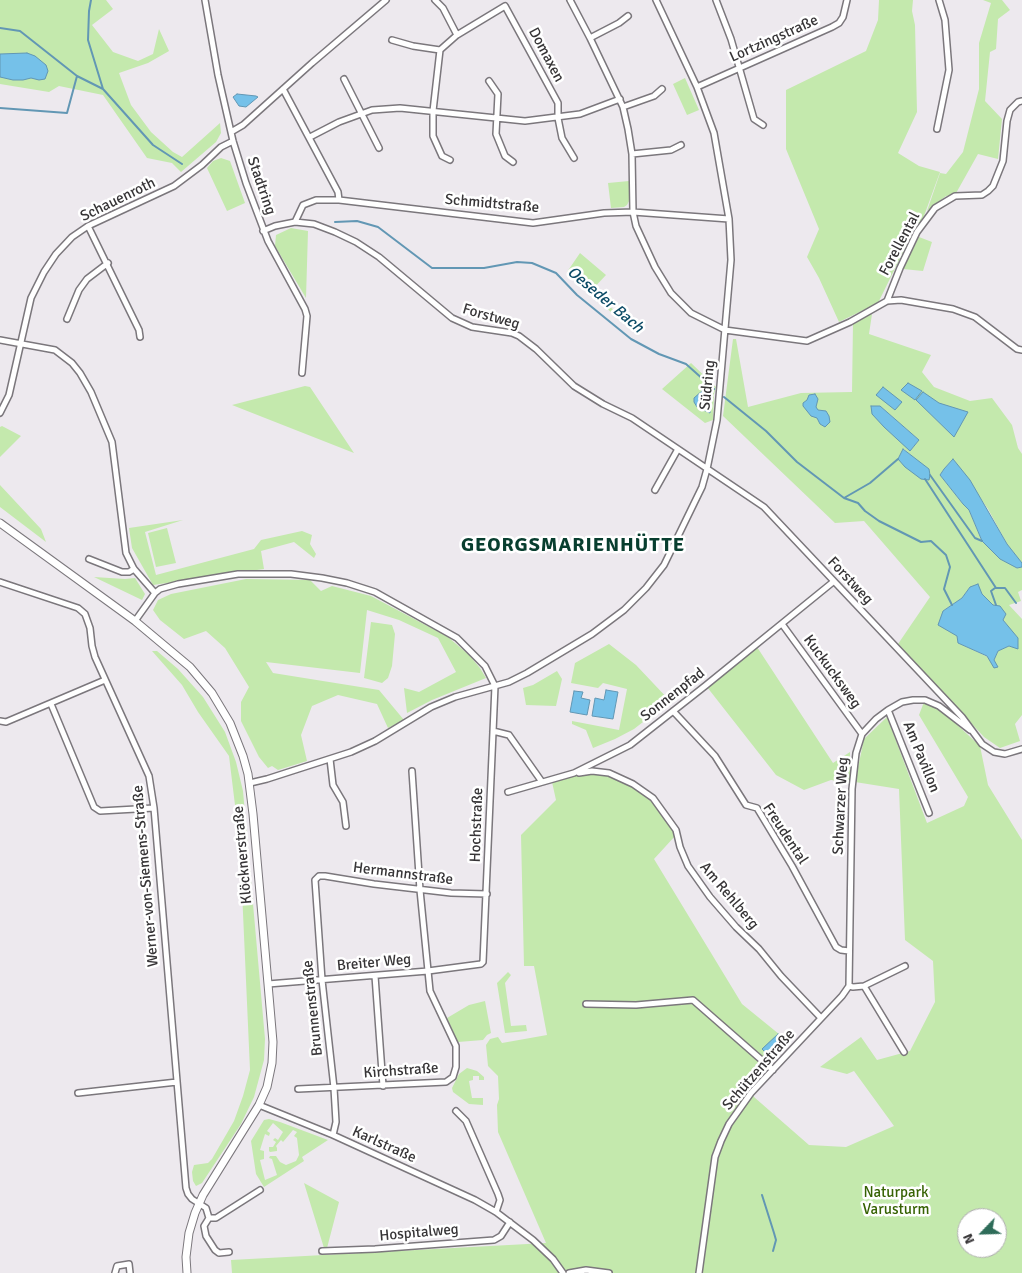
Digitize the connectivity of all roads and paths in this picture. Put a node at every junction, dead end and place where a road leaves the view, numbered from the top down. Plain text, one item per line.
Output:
1 (205, 0) edge
2 (386, 0) edge
3 (435, 0) edge
4 (502, 0) edge
5 (570, 0) edge
6 (656, 0) edge
7 (716, 0) edge
8 (848, 0) edge
9 (939, 0) edge
10 (505, 6) junction
11 (628, 16) dead end
12 (457, 35) junction
13 (590, 38) junction
14 (392, 40) dead end
15 (440, 50) junction
16 (739, 69) junction
17 (344, 79) dead end
18 (489, 81) dead end
19 (697, 87) junction
20 (283, 89) junction
21 (662, 89) dead end
22 (620, 99) junction
23 (1022, 101) edge
24 (623, 107) junction
25 (433, 111) junction
26 (361, 113) junction
27 (497, 118) junction
28 (558, 118) junction
29 (763, 125) dead end
30 (937, 129) dead end
31 (231, 132) junction
32 (310, 137) junction
33 (233, 142) junction
34 (682, 145) dead end
35 (379, 148) dead end
36 (632, 154) junction
37 (574, 158) dead end
38 (450, 160) dead end
39 (513, 162) dead end
40 (339, 200) junction
41 (633, 212) junction
42 (729, 219) junction
43 (295, 222) junction
44 (88, 226) junction
45 (264, 231) junction
46 (108, 263) junction
47 (887, 301) junction
48 (67, 319) dead end
49 (725, 330) junction
50 (140, 337) dead end
51 (0, 340) edge
52 (21, 344) junction
53 (1022, 350) edge
54 (302, 373) dead end
55 (0, 413) edge
56 (678, 449) junction
57 (707, 469) junction
58 (655, 490) dead end
59 (0, 523) edge
60 (89, 559) dead end
61 (134, 569) junction
62 (0, 582) edge
63 (833, 582) junction
64 (155, 593) junction
65 (134, 620) junction
66 (782, 624) junction
67 (105, 680) junction
68 (495, 686) junction
69 (51, 704) junction
70 (888, 710) junction
71 (673, 712) junction
72 (0, 721) edge
73 (493, 731) junction
74 (862, 734) junction
75 (975, 734) junction
76 (1022, 748) edge
77 (330, 759) junction
78 (412, 770) dead end
79 (574, 773) junction
80 (542, 782) junction
81 (250, 783) junction
82 (508, 792) dead end
83 (154, 808) junction
84 (929, 814) dead end
85 (346, 826) dead end
86 (317, 878) joint
87 (420, 890) junction
88 (487, 894) junction
89 (850, 951) junction
90 (481, 964) joint
91 (905, 966) dead end
92 (428, 971) junction
93 (375, 976) junction
94 (322, 980) junction
95 (268, 984) junction
96 (849, 986) junction
97 (864, 986) junction
98 (586, 1004) dead end
99 (821, 1018) junction
100 (904, 1052) dead end
101 (773, 1070) junction
102 (177, 1082) junction
103 (383, 1086) junction
104 (334, 1088) junction
105 (298, 1089) dead end
106 (78, 1093) dead end
107 (259, 1105) junction
108 (456, 1111) dead end
109 (333, 1135) junction
110 (260, 1190) dead end
111 (199, 1203) junction
112 (496, 1212) junction
113 (210, 1218) junction
114 (510, 1222) junction
115 (322, 1251) dead end
116 (229, 1252) dead end
117 (115, 1273) edge
118 (130, 1273) edge
119 (187, 1273) edge
120 (562, 1273) edge
121 (569, 1273) edge
122 (608, 1273) edge
123 (699, 1273) edge

1 - 31 street, Stadtring
2 - 20 street
3 - 12 street
4 - 10 street, Domaxen
5 - 13 street
6 - 19 street, Südring
7 - 16 street
8 - 16 street, Lortzingstraße
9 - 30 street
10 - 12 street
10 - 28 street, Domaxen
11 - 13 street
12 - 15 street
13 - 22 street
14 - 15 street
15 - 25 street
16 - 19 street, Lortzingstraße
16 - 29 street
17 - 26 street
18 - 27 street
19 - 42 street, Südring
20 - 31 street
20 - 32 street
21 - 24 street
22 - 24 street
22 - 28 street
23 - 47 street, Forellental
24 - 36 street
25 - 26 street
25 - 27 street
25 - 38 street
26 - 32 street
26 - 35 street
27 - 28 street
27 - 39 street
28 - 37 street, Domaxen
31 - 33 street, Stadtring
32 - 40 street
33 - 44 street, Schauenroth
33 - 45 street, Stadtring
34 - 36 street
36 - 41 street
40 - 41 street, Schmidtstraße
40 - 43 street, Schmidtstraße
41 - 42 street, Schmidtstraße
41 - 49 street
42 - 49 street, Südring
43 - 45 street, Forstweg
43 - 56 street, Forstweg
44 - 46 street
44 - 52 street, Schauenroth
45 - 54 street, Stadtring
46 - 48 street
46 - 50 street
47 - 49 street
47 - 53 street
49 - 57 street, Südring
51 - 52 street
52 - 55 street, Schauenroth
52 - 61 street
56 - 57 street, Forstweg
56 - 58 street
57 - 63 street, Forstweg
57 - 68 street, Südring
59 - 65 main road, Klöcknerstraße
60 - 61 street
61 - 64 street
62 - 67 street, Werner-von-Siemens-Straße
63 - 66 street, Sonnenpfad
63 - 75 street, Forstweg
64 - 65 street
64 - 68 street
65 - 81 main road, Klöcknerstraße
66 - 71 street, Sonnenpfad
66 - 74 street, Kuckucksweg
67 - 69 street
67 - 83 street, Werner-von-Siemens-Straße
68 - 73 street, Hochstraße
68 - 77 street, Südring
69 - 72 street
69 - 83 street
70 - 74 street, Schwarzer Weg
70 - 75 street, Schwarzer Weg
70 - 84 street, Am Pavillon
71 - 79 street, Sonnenpfad
71 - 89 street, Freudental
73 - 80 street
73 - 88 street, Hochstraße
74 - 89 street, Schwarzer Weg
75 - 76 street, Forstweg
77 - 81 street, Südring
77 - 85 street
78 - 87 street, Kirchstraße
79 - 80 street, Sonnenpfad
79 - 99 street, Am Rehlberg
80 - 82 street, Sonnenpfad
81 - 95 main road, Klöcknerstraße
83 - 102 street, Werner-von-Siemens-Straße
86 - 87 street, Hermannstraße
86 - 94 street, Brunnenstraße
87 - 88 street, Hermannstraße
87 - 92 street, Kirchstraße
88 - 90 street, Hochstraße
89 - 96 street, Schwarzer Weg
90 - 92 street, Breiter Weg
91 - 97 street
92 - 93 street, Breiter Weg
92 - 103 street, Kirchstraße
93 - 94 street, Breiter Weg
93 - 103 street
94 - 95 street, Breiter Weg
94 - 104 street, Brunnenstraße
95 - 107 main road, Klöcknerstraße
96 - 97 street
96 - 99 street, Schützenstraße
97 - 100 street
98 - 101 street
99 - 101 street, Schützenstraße
101 - 123 street, Schützenstraße
102 - 106 street
102 - 111 street, Werner-von-Siemens-Straße
103 - 104 street, Kirchstraße
104 - 105 street, Kirchstraße
104 - 109 street, Brunnenstraße
107 - 109 street, Karlstraße
107 - 111 main road, Klöcknerstraße
108 - 112 street
109 - 112 street, Karlstraße
110 - 113 street
111 - 113 street, Werner-von-Siemens-Straße
111 - 119 main road, Klöcknerstraße
112 - 114 street
113 - 116 street
114 - 115 street, Hospitalweg
114 - 120 street
117 - 118 street
121 - 122 street

